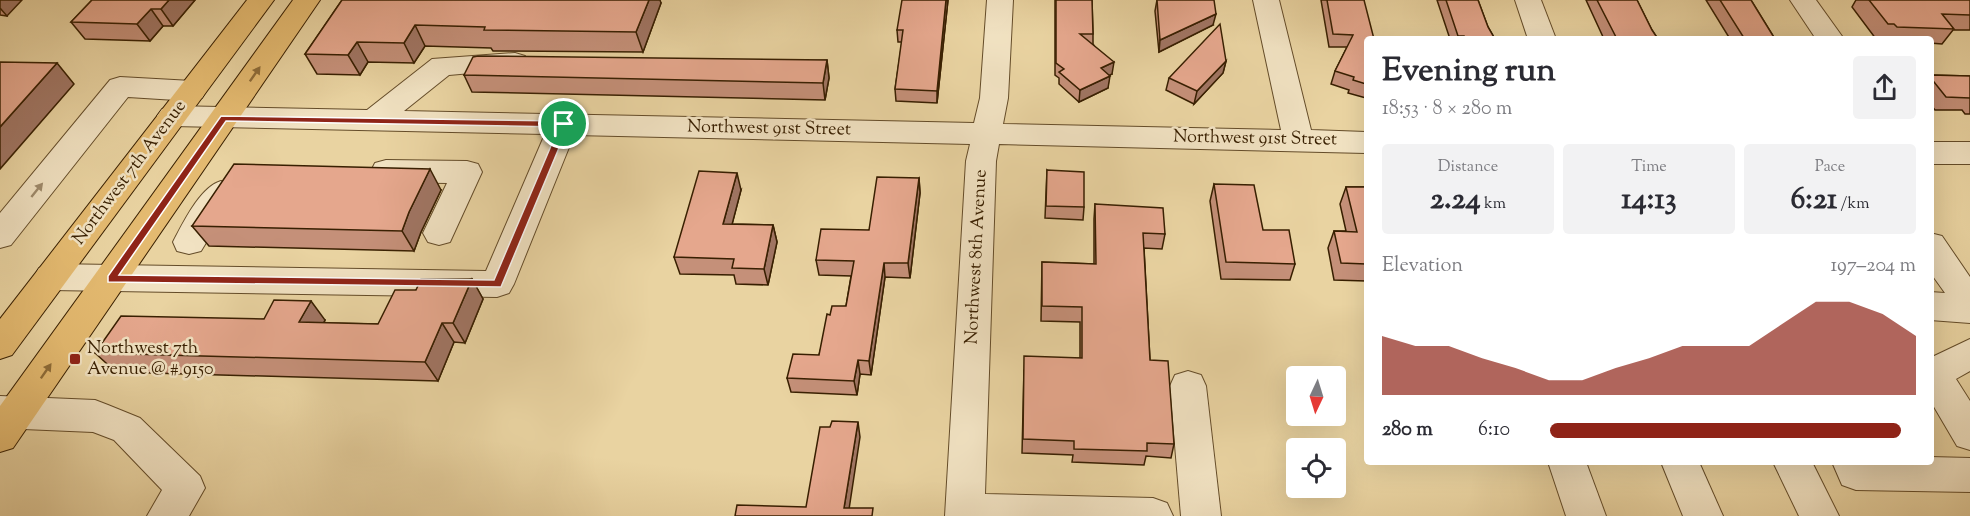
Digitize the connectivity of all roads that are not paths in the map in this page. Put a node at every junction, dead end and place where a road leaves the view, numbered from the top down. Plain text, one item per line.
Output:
1 (261, 0) edge
2 (307, 0) edge
3 (1000, 0) edge
4 (1266, 0) edge
5 (1528, 0) edge
6 (1803, 0) edge
7 (1541, 36) edge
8 (1828, 36) edge
9 (545, 62) edge
10 (192, 91) junction
11 (172, 116) junction
12 (224, 118) junction
13 (374, 120) junction
14 (410, 121) junction
15 (564, 124) junction
16 (986, 134) junction
17 (1298, 140) junction
18 (1364, 142) edge
19 (1934, 153) edge
20 (1970, 153) edge
21 (236, 168) edge
22 (155, 216) junction
23 (439, 232) dead end
24 (0, 236) edge
25 (1934, 252) edge
26 (51, 277) junction
27 (111, 279) junction
28 (1934, 306) edge
29 (1970, 306) edge
30 (0, 345) edge
31 (1970, 354) edge
32 (1934, 372) edge
33 (1934, 376) edge
34 (1188, 386) dead end
35 (5, 420) edge
36 (1970, 434) edge
37 (1568, 465) edge
38 (1681, 465) edge
39 (1794, 465) edge
40 (1852, 465) edge
41 (1945, 470) edge
42 (965, 514) edge
43 (167, 516) edge
44 (1153, 516) edge
45 (1201, 516) edge
46 (1586, 516) edge
47 (1703, 516) edge
48 (1819, 516) edge

1 - 10 main road, Northwest 7th Avenue
12 -> 2 main road
3 - 16 street, Northwest 8th Avenue
4 - 17 street
5 - 7 street
6 - 8 street
9 - 13 street
10 - 11 main road, Northwest 7th Avenue
24 -> 10 street
11 - 12 street, Northwest 91st Street
11 - 26 main road, Northwest 7th Avenue
12 - 13 street, Northwest 91st Street
12 - 22 main road
13 - 14 street, Northwest 91st Street
14 - 15 street, Northwest 91st Street
14 - 23 street
15 - 16 street, Northwest 91st Street
15 - 27 street
16 - 17 street, Northwest 91st Street
16 - 42 street, Northwest 8th Avenue
17 - 18 street, Northwest 91st Street
19 - 20 street
21 - 22 street
22 - 27 main road
25 - 29 street
26 - 27 street
26 - 30 main road, Northwest 7th Avenue
35 -> 27 main road
28 - 29 street
31 - 32 street
33 - 36 street
34 - 45 street
35 - 43 street
37 - 46 street
38 - 47 street
39 - 48 street
40 - 41 street
42 - 44 street

